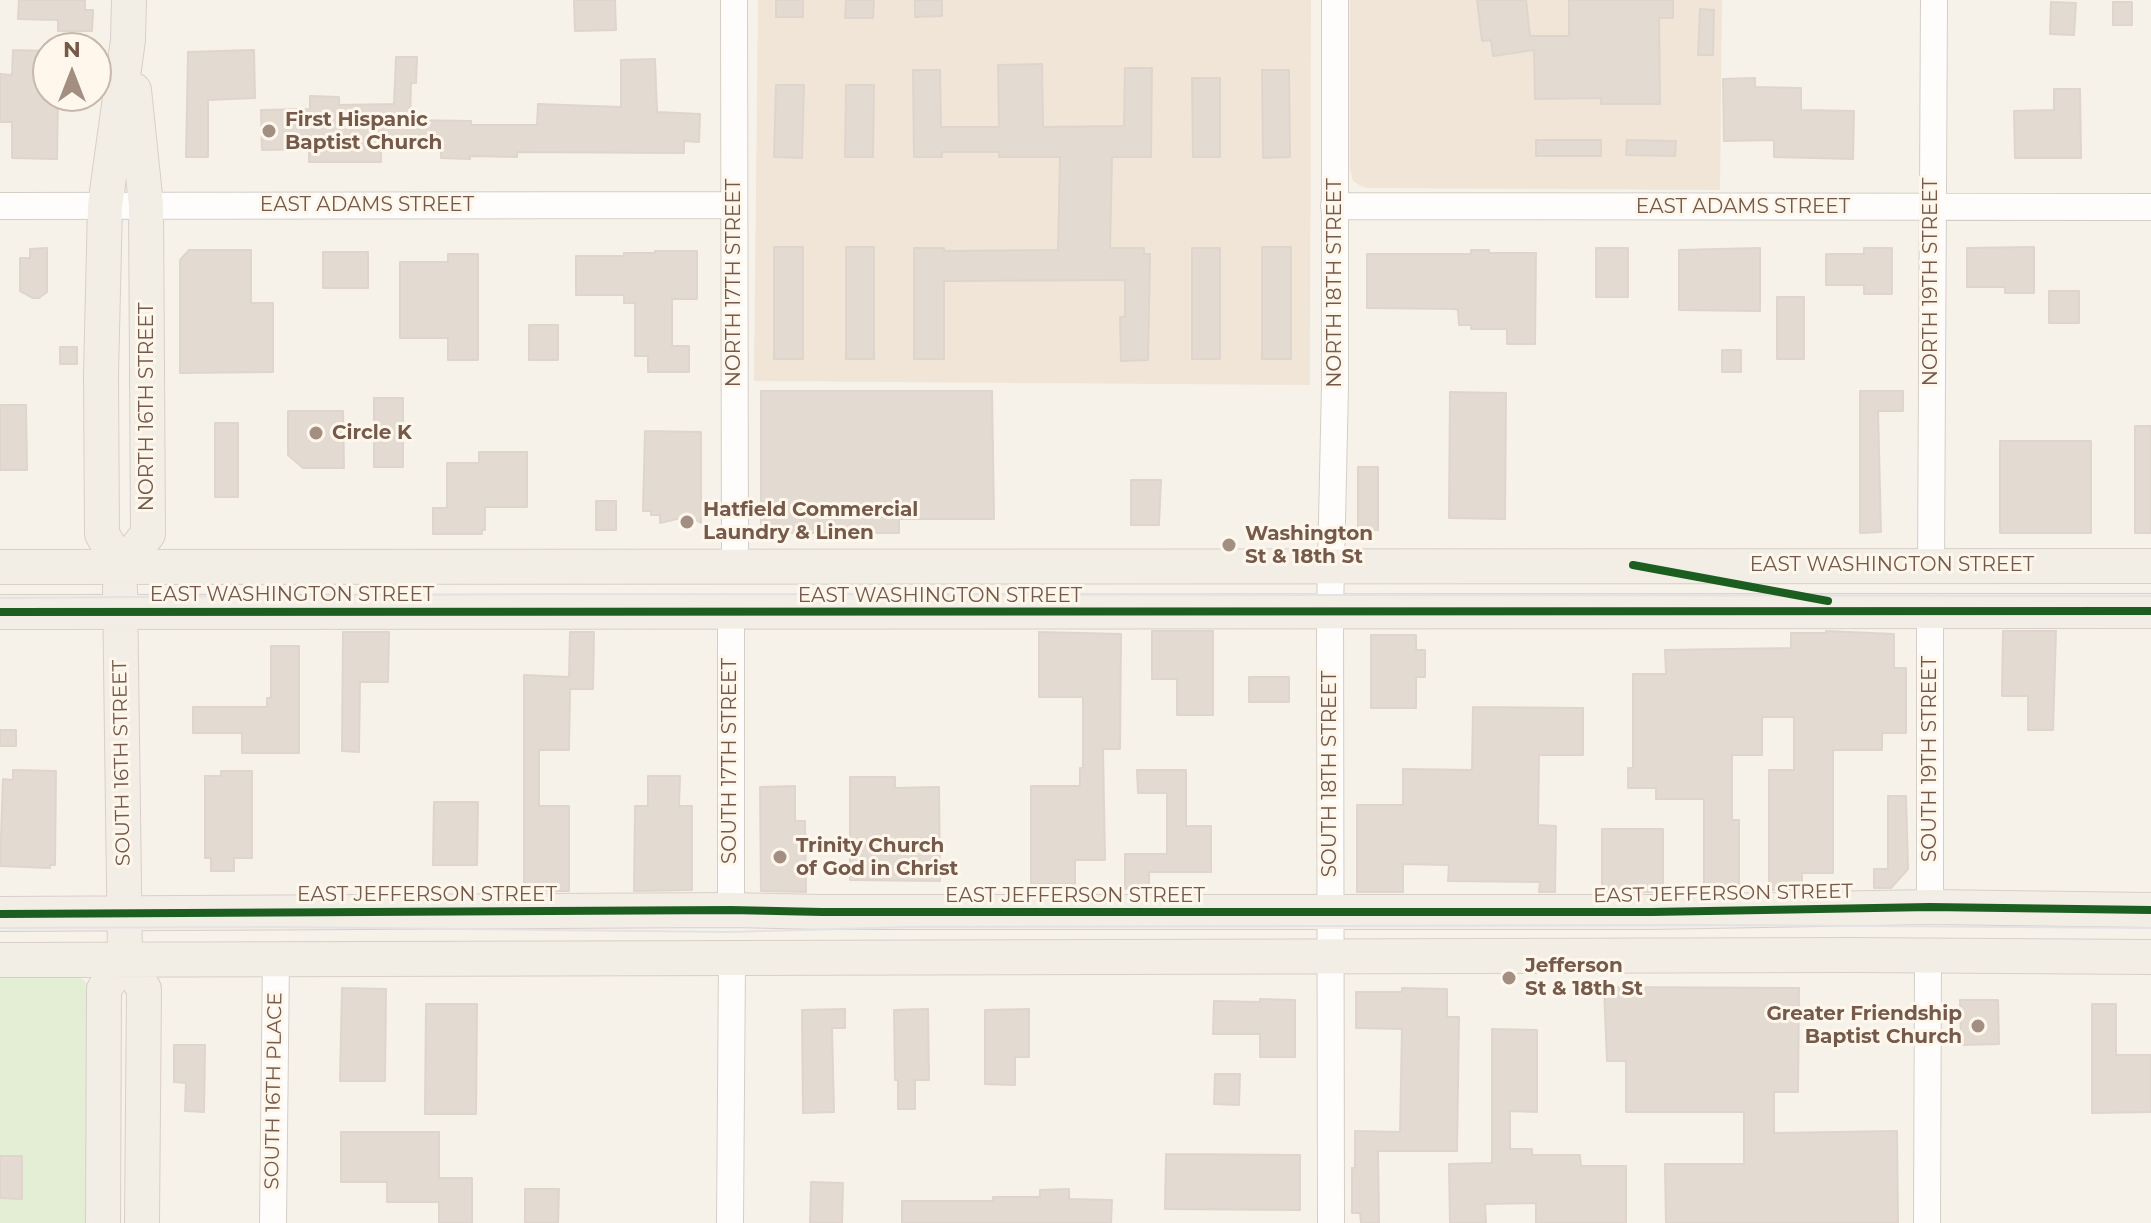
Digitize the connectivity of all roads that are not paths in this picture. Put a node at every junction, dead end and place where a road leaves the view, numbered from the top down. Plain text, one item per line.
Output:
1 (129, 0) edge
2 (734, 0) edge
3 (1335, 0) edge
4 (1934, 0) edge
5 (128, 40) junction
6 (146, 205) junction
7 (734, 205) junction
8 (0, 206) edge
9 (105, 206) junction
10 (1334, 206) junction
11 (1931, 207) junction
12 (2151, 207) edge
13 (1331, 565) junction
14 (1633, 565) junction
15 (1931, 565) junction
16 (430, 566) junction
17 (735, 566) junction
18 (2151, 566) edge
19 (0, 567) edge
20 (121, 567) junction
21 (120, 611) junction
22 (1330, 611) junction
23 (1879, 611) junction
24 (2151, 611) edge
25 (0, 612) edge
26 (637, 612) junction
27 (731, 612) junction
28 (1930, 612) junction
29 (1930, 907) junction
30 (731, 910) junction
31 (2151, 910) edge
32 (1331, 911) junction
33 (822, 912) junction
34 (1652, 912) junction
35 (124, 913) junction
36 (0, 914) edge
37 (1851, 955) junction
38 (1071, 956) junction
39 (1928, 956) junction
40 (732, 957) junction
41 (2151, 957) edge
42 (276, 958) junction
43 (1331, 958) junction
44 (125, 959) junction
45 (0, 960) edge
46 (103, 1223) edge
47 (142, 1223) edge
48 (273, 1223) edge
49 (730, 1223) edge
50 (1331, 1223) edge
51 (1927, 1223) edge

1 - 5 main road, NORTH 16TH STREET
2 - 7 street, NORTH 17TH STREET
3 - 10 street, NORTH 18TH STREET
4 - 11 street, NORTH 19TH STREET
5 - 6 main road, NORTH 16TH STREET
5 - 9 main road, NORTH 16TH STREET
6 - 7 street, EAST ADAMS STREET
6 - 9 street, EAST ADAMS STREET
6 - 20 main road, NORTH 16TH STREET
7 - 17 street, NORTH 17TH STREET
8 - 9 street, EAST ADAMS STREET
9 - 20 main road, NORTH 16TH STREET
10 - 11 street, EAST ADAMS STREET
10 - 13 street, NORTH 18TH STREET
11 - 12 street, EAST ADAMS STREET
11 - 15 street, NORTH 19TH STREET
13 - 14 main road, EAST WASHINGTON STREET
13 - 17 main road, EAST WASHINGTON STREET
13 - 22 street, SOUTH 18TH STREET
14 - 15 main road, EAST WASHINGTON STREET
14 - 23 main road, EAST WASHINGTON STREET
15 - 18 main road, EAST WASHINGTON STREET
16 - 17 main road, EAST WASHINGTON STREET
16 - 20 main road, EAST WASHINGTON STREET
16 - 26 main road
19 - 20 main road, EAST WASHINGTON STREET
20 - 21 main road, SOUTH 16TH STREET
21 - 25 main road, EAST WASHINGTON STREET
21 - 26 main road, EAST WASHINGTON STREET
21 - 35 main road, SOUTH 16TH STREET
22 - 23 main road, EAST WASHINGTON STREET
22 - 27 main road, EAST WASHINGTON STREET
22 - 32 street, SOUTH 18TH STREET
23 - 28 main road, EAST WASHINGTON STREET
24 - 28 main road, EAST WASHINGTON STREET
26 - 27 main road, EAST WASHINGTON STREET
27 - 30 street, SOUTH 17TH STREET
28 - 29 street, SOUTH 19TH STREET
29 - 31 main road, EAST JEFFERSON STREET
29 - 34 main road, EAST JEFFERSON STREET
30 - 33 main road, EAST JEFFERSON STREET
30 - 35 main road, EAST JEFFERSON STREET
32 - 33 main road, EAST JEFFERSON STREET
32 - 34 main road, EAST JEFFERSON STREET
32 - 43 street, SOUTH 18TH STREET
33 - 38 main road, EAST JEFFERSON STREET
34 - 37 main road, EAST JEFFERSON STREET
35 - 36 main road, EAST JEFFERSON STREET
35 - 44 main road, SOUTH 16TH STREET
37 - 39 main road, EAST JEFFERSON STREET
37 - 43 main road, EAST JEFFERSON STREET
38 - 40 main road, EAST JEFFERSON STREET
38 - 43 main road, EAST JEFFERSON STREET
39 - 41 main road, EAST JEFFERSON STREET
39 - 51 street
40 - 42 main road, EAST JEFFERSON STREET
40 - 49 street
42 - 44 main road, EAST JEFFERSON STREET
42 - 48 street, SOUTH 16TH PLACE
43 - 50 street, SOUTH 18TH STREET
44 - 45 main road, EAST JEFFERSON STREET
44 - 46 main road
44 - 47 main road, SOUTH 16TH STREET

